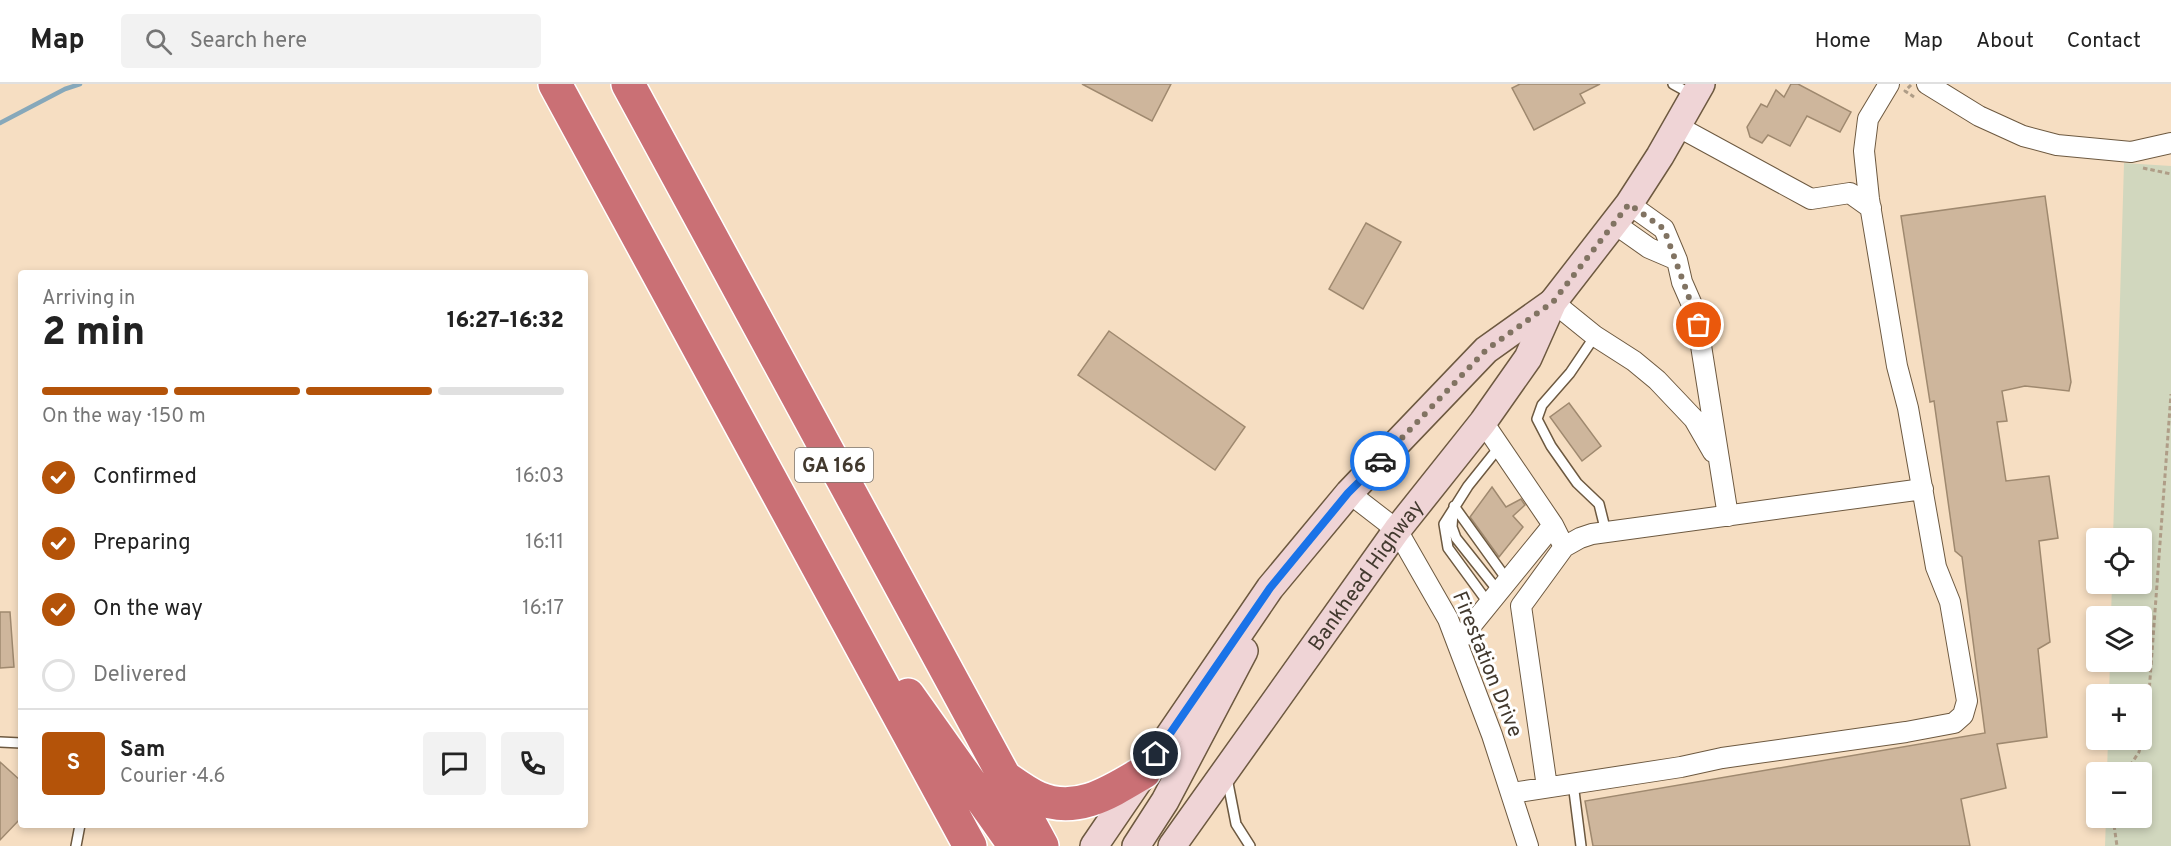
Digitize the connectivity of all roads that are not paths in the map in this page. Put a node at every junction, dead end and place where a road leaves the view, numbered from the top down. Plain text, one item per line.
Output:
1 (555, 84) edge
2 (628, 84) edge
3 (1889, 84) edge
4 (1927, 84) edge
5 (1690, 88) edge
6 (1677, 126) junction
7 (2171, 143) edge
8 (1871, 208) junction
9 (1622, 214) junction
10 (1553, 302) junction
11 (1595, 336) junction
12 (1483, 422) junction
13 (1500, 446) junction
14 (1720, 465) junction
15 (1923, 489) junction
16 (1348, 493) junction
17 (1454, 506) junction
18 (1728, 516) junction
19 (1553, 525) junction
20 (1397, 530) junction
21 (1606, 532) junction
22 (1564, 546) junction
23 (807, 547) junction
24 (1281, 574) junction
25 (1499, 592) junction
26 (1457, 643) junction
27 (0, 742) edge
28 (18, 743) edge
29 (1226, 770) junction
30 (1144, 772) junction
31 (1006, 778) junction
32 (1573, 783) junction
33 (1547, 787) junction
34 (1512, 793) junction
35 (79, 828) edge
36 (967, 843) edge
37 (76, 846) edge
38 (1014, 846) edge
39 (1042, 846) edge
40 (1094, 846) edge
41 (1136, 846) edge
42 (1172, 846) edge
43 (1250, 846) edge
44 (1528, 846) edge
45 (1581, 846) edge

1 - 23 highway, GA 166
2 - 31 highway, GA 166
3 - 8 street
4 - 7 street
5 - 6 main road, Bankhead Highway
6 - 8 street
6 - 9 main road, Bankhead Highway
8 - 15 street
9 - 10 main road, Bankhead Highway
9 - 14 street
10 - 11 street
10 - 12 main road, Bankhead Highway
10 - 16 main road, Bankhead Highway
11 - 14 street
11 - 21 lane
12 - 13 street
12 - 20 main road, Bankhead Highway
13 - 17 lane
13 - 19 street
14 - 18 street
15 - 18 street
15 - 32 street
16 - 20 street, Firestation Drive
16 - 24 main road, Bankhead Highway
17 - 25 lane
17 - 25 lane
17 - 25 lane
18 - 21 street
19 - 22 street
19 - 25 street
20 - 26 street, Firestation Drive
20 - 29 main road, Bankhead Highway
21 - 22 street
22 - 33 street
23 - 36 highway, GA 166
23 - 38 highway
24 - 30 main road, Bankhead Highway
24 - 41 main road
25 - 26 street
26 - 34 street, Firestation Drive
27 - 28 lane
29 - 42 main road, Bankhead Highway
29 - 43 lane
30 - 31 highway
30 - 40 main road, Bankhead Highway
31 - 39 highway, GA 166
32 - 33 street
32 - 45 lane
33 - 34 street
34 - 44 street, Firestation Drive
35 - 37 lane

